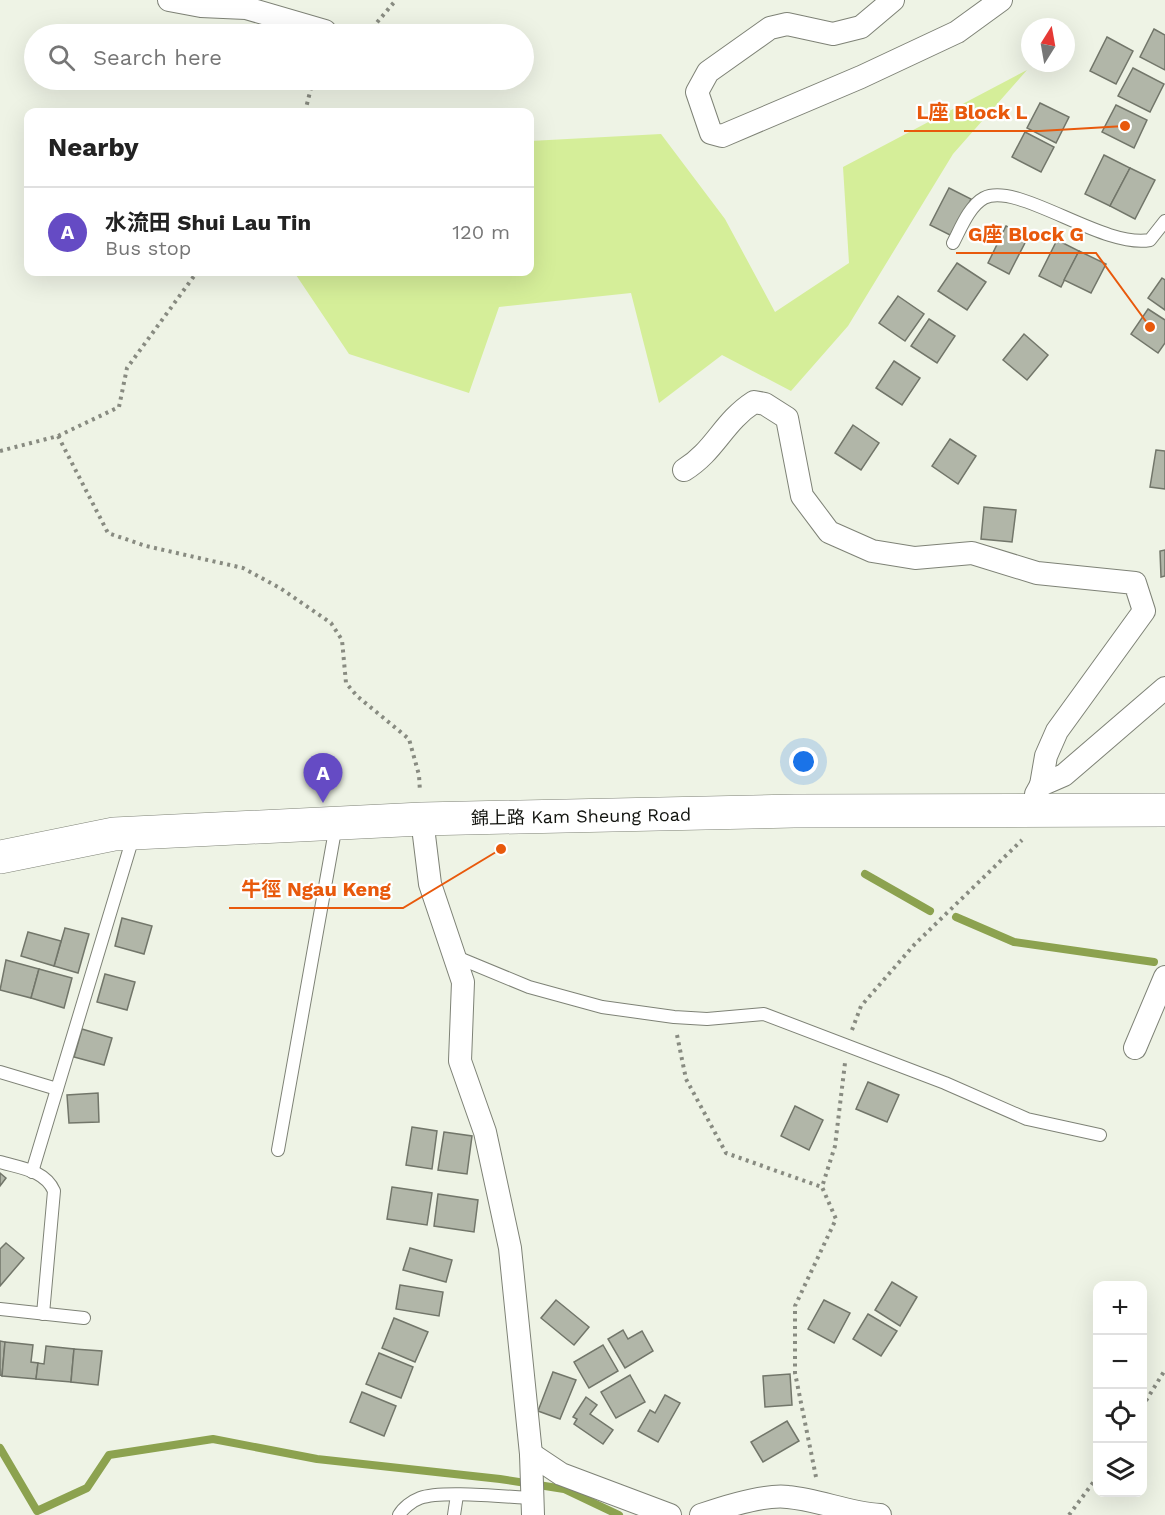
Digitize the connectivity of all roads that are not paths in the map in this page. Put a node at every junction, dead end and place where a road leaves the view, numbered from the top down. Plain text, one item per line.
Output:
1 (169, 0) edge
2 (893, 0) edge
3 (1001, 0) edge
4 (301, 24) edge
5 (1165, 221) edge
6 (952, 243) dead end
7 (684, 470) dead end
8 (1165, 688) edge
9 (1033, 797) junction
10 (1165, 810) edge
11 (422, 819) junction
12 (336, 824) junction
13 (134, 833) junction
14 (0, 857) edge
15 (454, 956) junction
16 (1165, 977) edge
17 (1135, 1048) dead end
18 (0, 1072) edge
19 (57, 1089) junction
20 (1100, 1135) dead end
21 (278, 1150) dead end
22 (0, 1162) edge
23 (32, 1172) junction
24 (0, 1309) edge
25 (43, 1314) junction
26 (84, 1318) dead end
27 (531, 1461) junction
28 (457, 1495) junction
29 (532, 1502) edge
30 (399, 1515) edge
31 (454, 1515) edge
32 (670, 1515) edge
33 (701, 1515) edge
34 (880, 1515) edge

1 - 4 street
2 - 3 street
5 - 6 lane
7 - 9 street
8 - 9 street
9 - 10 main road, 錦上路 Kam Sheung Road
9 - 11 main road, 錦上路 Kam Sheung Road
11 - 12 main road, 錦上路 Kam Sheung Road
11 - 15 street
12 - 13 main road, 錦上路 Kam Sheung Road
12 - 21 lane
13 - 14 main road, 錦上路 Kam Sheung Road
13 - 19 lane
15 - 20 lane
15 - 27 street
16 - 17 street
18 - 19 lane
19 - 23 lane
22 - 23 lane
23 - 25 lane
24 - 25 lane
25 - 26 lane
27 - 29 street
27 - 32 street
28 - 29 lane
28 - 30 lane
28 - 31 lane
33 - 34 street

